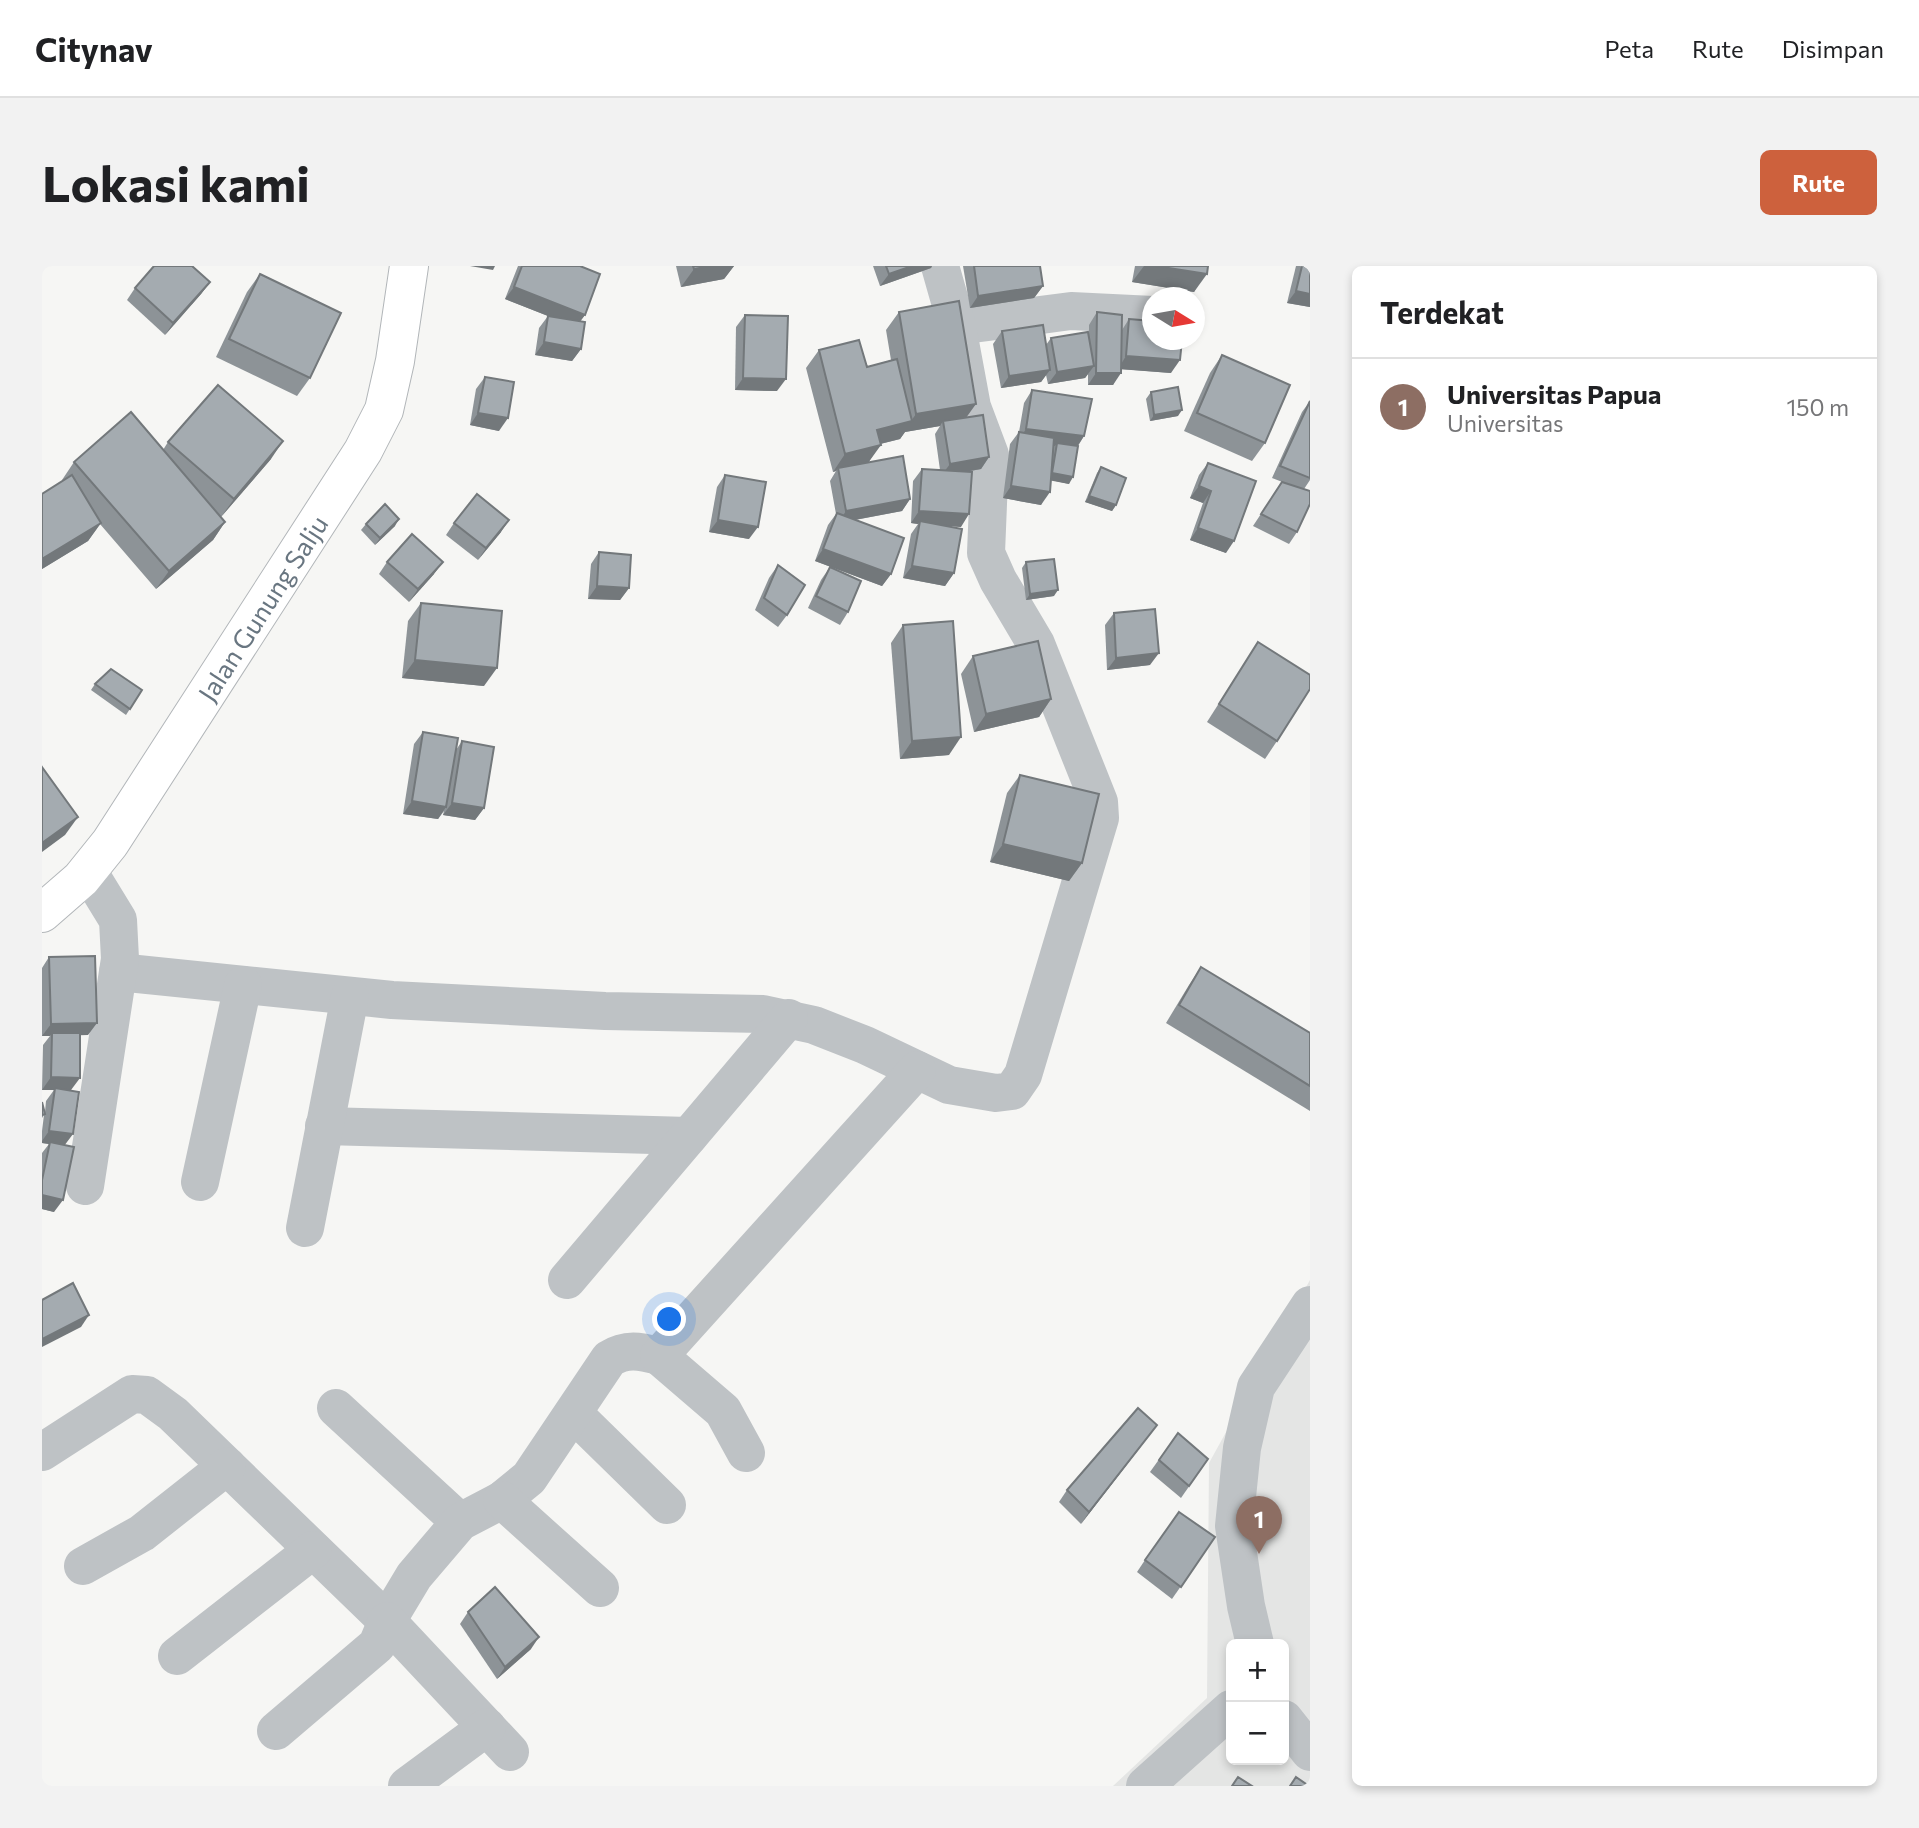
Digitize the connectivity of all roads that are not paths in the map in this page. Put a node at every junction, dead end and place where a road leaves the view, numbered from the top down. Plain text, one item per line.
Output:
1 (409, 266) edge
2 (940, 266) edge
3 (1142, 314) edge
4 (957, 326) junction
5 (88, 871) junction
6 (42, 912) edge
7 (118, 972) junction
8 (243, 985) junction
9 (350, 996) junction
10 (789, 1018) junction
11 (917, 1070) junction
12 (324, 1126) junction
13 (689, 1136) junction
14 (200, 1182) dead end
15 (85, 1186) dead end
16 (305, 1228) dead end
17 (567, 1280) dead end
18 (1310, 1306) edge
19 (659, 1356) junction
20 (336, 1408) dead end
21 (574, 1414) junction
22 (42, 1452) edge
23 (746, 1453) dead end
24 (227, 1466) junction
25 (502, 1500) junction
26 (667, 1505) dead end
27 (460, 1522) junction
28 (313, 1550) junction
29 (83, 1566) dead end
30 (600, 1588) dead end
31 (387, 1621) junction
32 (1254, 1639) edge
33 (177, 1656) dead end
34 (1226, 1713) edge
35 (1289, 1725) edge
36 (276, 1731) dead end
37 (1310, 1752) edge
38 (407, 1786) edge
39 (1145, 1786) edge

1 - 5 main road, Jalan Gunung Salju
2 - 4 street
3 - 4 street
4 - 11 street
5 - 6 main road, Jalan Gunung Salju
5 - 7 street
7 - 8 street
7 - 15 street
8 - 9 street
8 - 14 street
9 - 10 street
9 - 12 street
10 - 11 street
10 - 13 street
11 - 19 street
12 - 13 street
12 - 16 street
13 - 17 street
18 - 32 street
19 - 21 street
19 - 23 street
20 - 27 street
21 - 25 street
21 - 26 street
22 - 24 street
24 - 28 street
24 - 29 street
25 - 27 street
25 - 30 street
27 - 31 street
28 - 31 street
28 - 33 street
31 - 36 street
31 - 38 street
34 - 39 street
35 - 37 street

